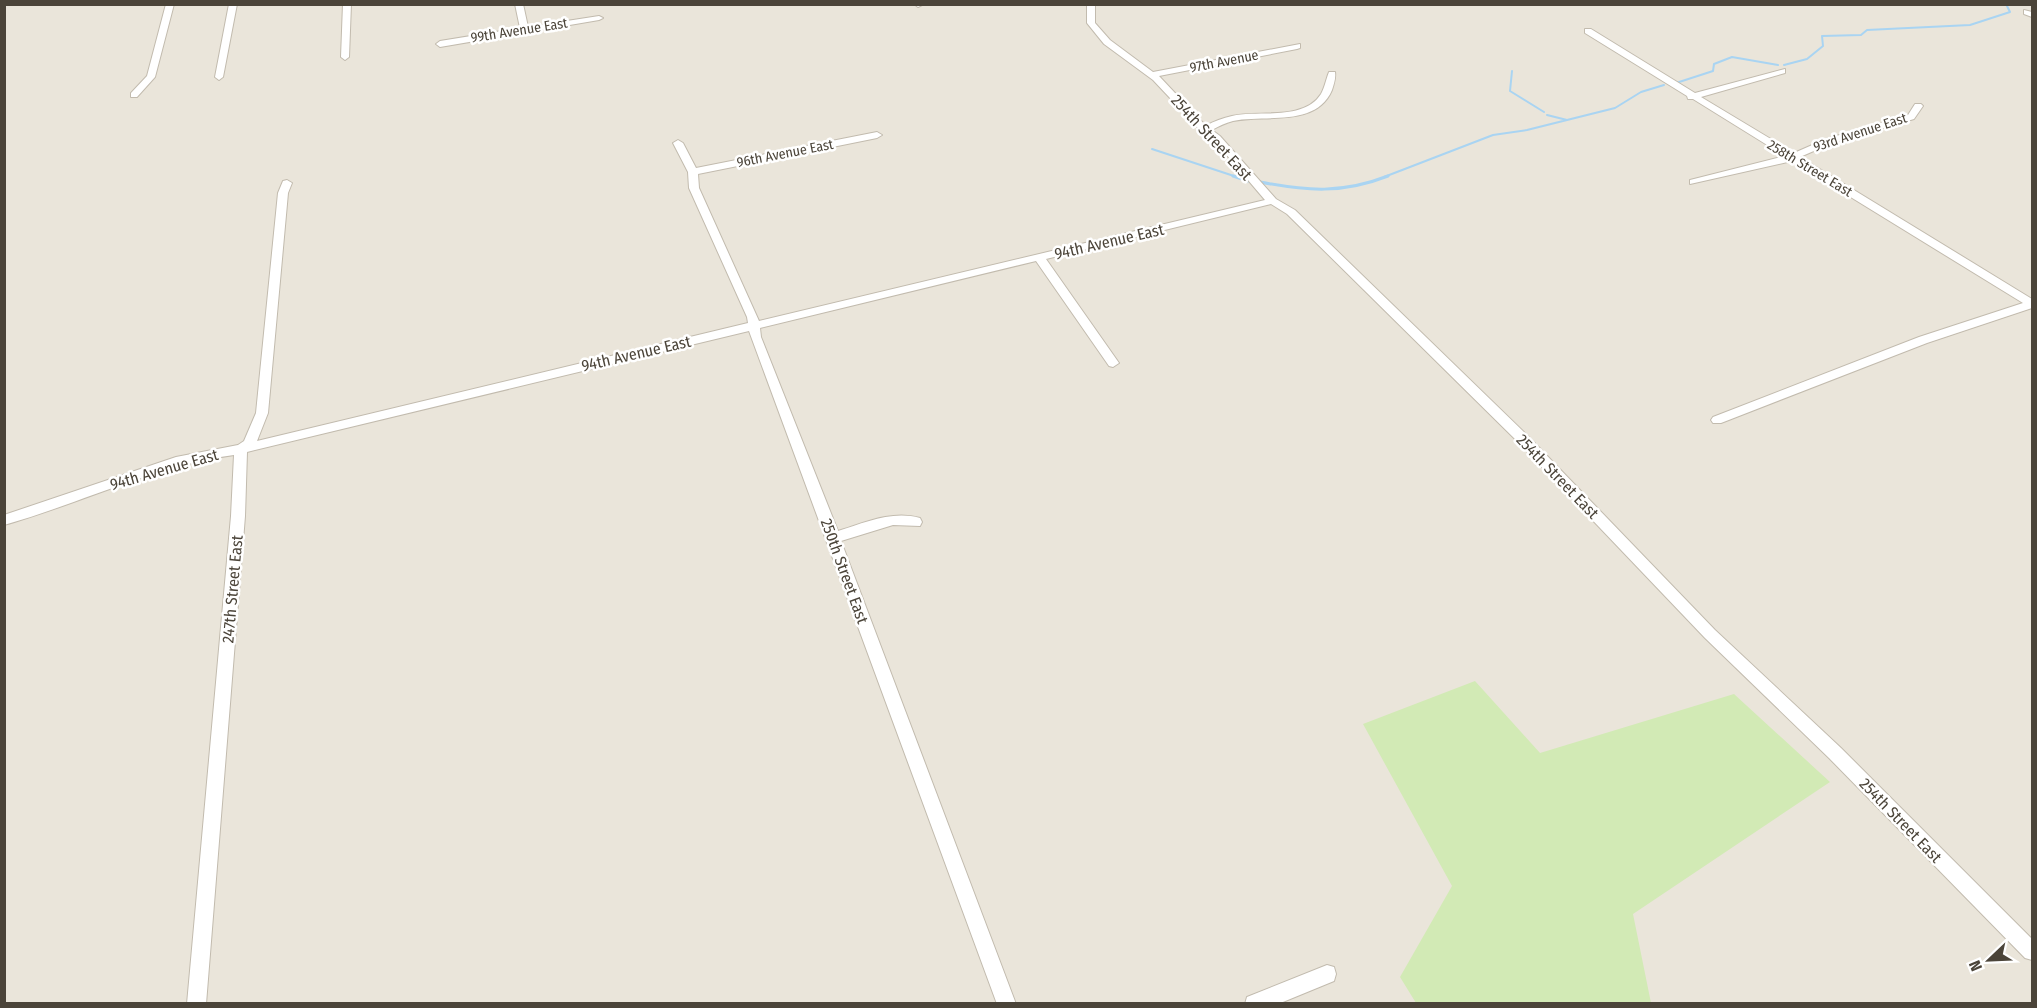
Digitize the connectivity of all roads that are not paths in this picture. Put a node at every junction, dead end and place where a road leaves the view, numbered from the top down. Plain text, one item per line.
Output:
1 (170, 4) edge
2 (233, 4) edge
3 (347, 4) edge
4 (519, 4) edge
5 (1091, 4) edge
6 (599, 18) dead end
7 (524, 30) junction
8 (1588, 31) dead end
9 (440, 44) dead end
10 (1297, 46) dead end
11 (345, 57) dead end
12 (1782, 71) dead end
13 (1332, 74) dead end
14 (1151, 75) junction
15 (219, 77) dead end
16 (134, 95) dead end
17 (1691, 96) junction
18 (1918, 106) dead end
19 (1205, 130) junction
20 (877, 135) dead end
21 (678, 143) dead end
22 (1791, 158) junction
23 (693, 172) junction
24 (1694, 182) dead end
25 (287, 183) dead end
26 (1272, 201) junction
27 (1039, 257) junction
28 (2032, 304) edge
29 (752, 325) junction
30 (1113, 363) dead end
31 (1717, 420) dead end
32 (241, 449) junction
33 (4, 520) edge
34 (915, 522) dead end
35 (833, 538) junction
36 (2032, 951) edge
37 (1327, 974) dead end
38 (196, 1004) edge
39 (1007, 1004) edge
40 (1254, 1004) edge

1 - 16 street
2 - 15 street
3 - 11 street
4 - 7 street
5 - 14 street, 254th Street East
6 - 7 street, 99th Avenue East
7 - 9 street, 99th Avenue East
8 - 17 street, 258th Street East
10 - 14 street, 97th Avenue
12 - 17 street
13 - 19 street
14 - 19 street, 254th Street East
17 - 22 street, 258th Street East
18 - 22 street, 93rd Avenue East
19 - 26 street, 254th Street East
20 - 23 street, 96th Avenue East
21 - 23 street, 250th Street East
22 - 24 street, 93rd Avenue East
22 - 28 street, 258th Street East
23 - 29 street, 250th Street East
25 - 32 street
26 - 27 street, 94th Avenue East
26 - 36 street, 254th Street East
27 - 29 street, 94th Avenue East
27 - 30 street
28 - 31 street
29 - 32 street, 94th Avenue East
29 - 35 street, 250th Street East
32 - 33 street, 94th Avenue East
32 - 38 street, 247th Street East
34 - 35 street
35 - 39 street, 250th Street East
37 - 40 street

